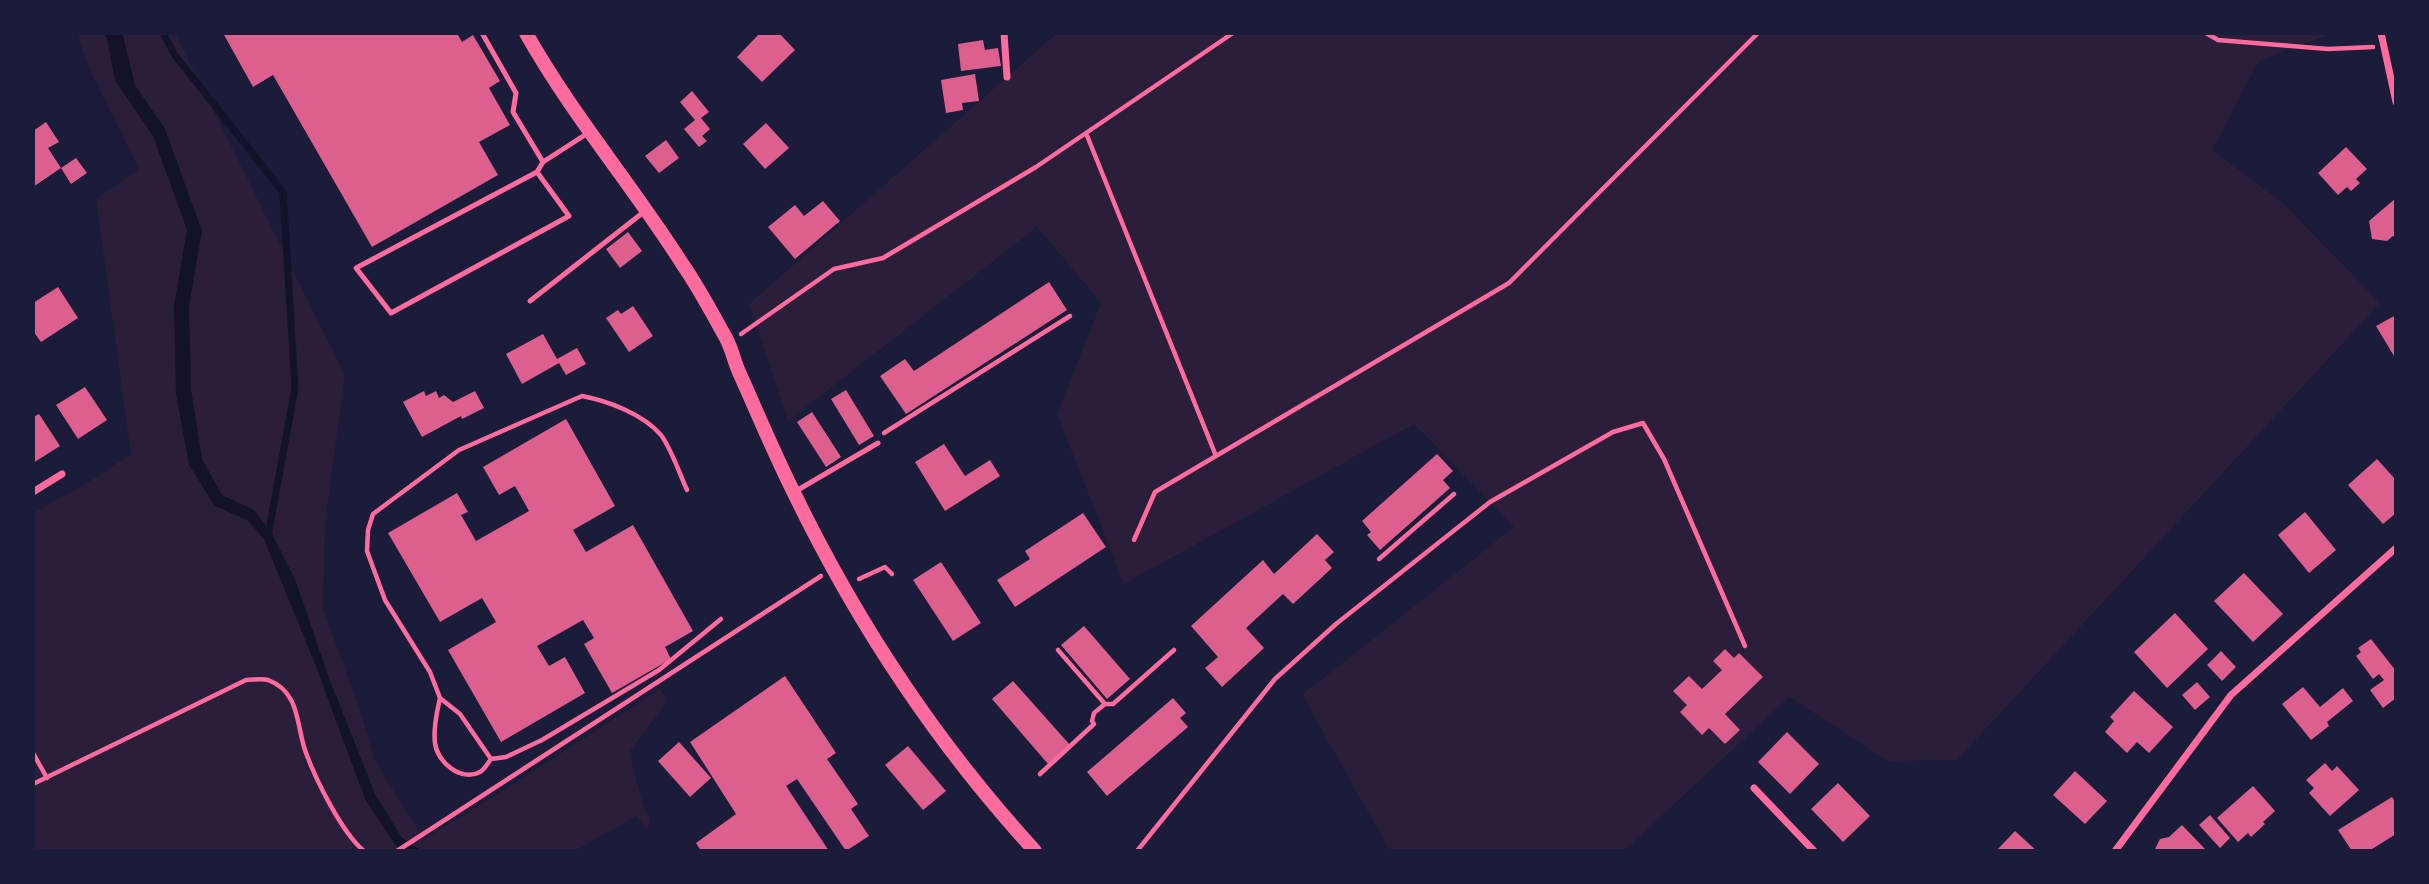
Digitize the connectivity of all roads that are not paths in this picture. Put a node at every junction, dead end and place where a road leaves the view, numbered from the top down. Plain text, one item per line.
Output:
1 (482, 33) edge
2 (526, 33) edge
3 (1004, 33) edge
4 (2381, 33) edge
5 (1007, 77) dead end
6 (2396, 102) edge
7 (589, 132) junction
8 (542, 162) junction
9 (537, 172) junction
10 (645, 211) junction
11 (530, 301) dead end
12 (878, 443) road end
13 (62, 474) dead end
14 (33, 492) edge
15 (793, 492) junction
16 (2396, 548) edge
17 (1754, 788) dead end
18 (1035, 851) edge
19 (1814, 851) edge
20 (2115, 851) edge

1 - 8 lane
2 - 7 main road
3 - 5 street
4 - 6 street
7 - 8 lane
7 - 10 main road
8 - 9 lane
9 - 9 lane
10 - 11 lane
10 - 15 main road
12 - 15 lane
13 - 14 street
15 - 18 main road
16 - 20 street
17 - 19 street

